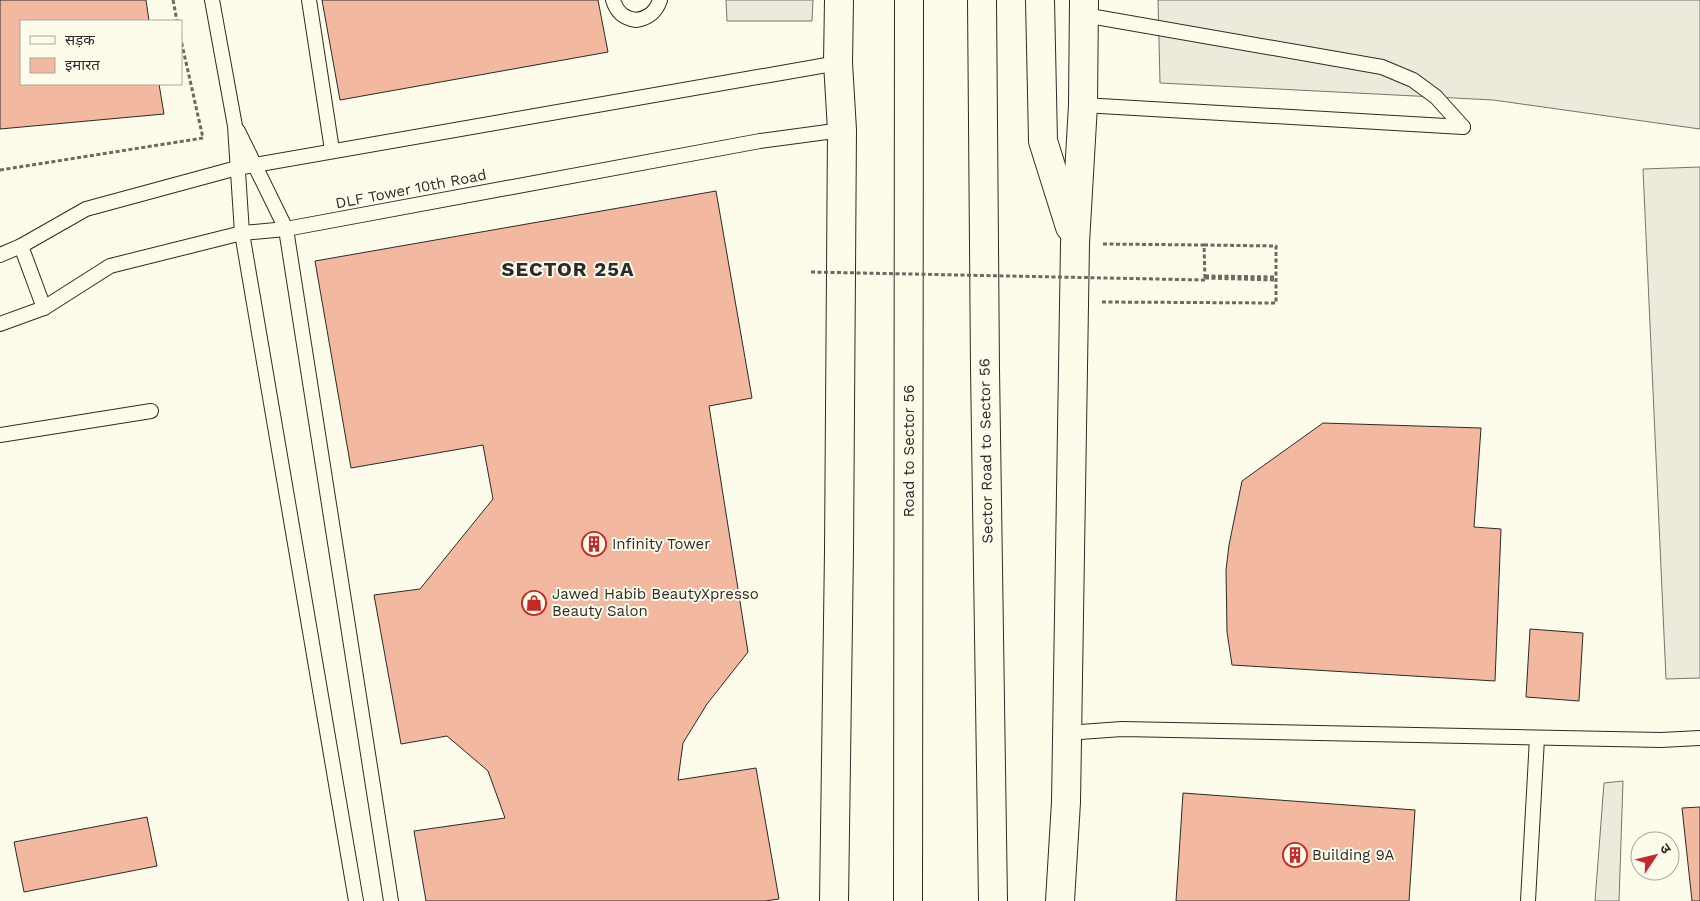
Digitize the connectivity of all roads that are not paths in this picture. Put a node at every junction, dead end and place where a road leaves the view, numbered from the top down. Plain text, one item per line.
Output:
1 (212, 0) edge
2 (309, 0) edge
3 (613, 0) edge
4 (660, 0) edge
5 (839, 0) edge
6 (910, 0) edge
7 (982, 0) edge
8 (1040, 0) edge
9 (1084, 7) edge
10 (838, 63) junction
11 (1083, 105) junction
12 (235, 126) junction
13 (842, 130) junction
14 (332, 150) junction
15 (254, 164) junction
16 (237, 168) junction
17 (286, 229) junction
18 (242, 233) junction
19 (1075, 243) junction
20 (20, 246) junction
21 (0, 255) edge
22 (44, 308) junction
23 (0, 324) edge
24 (151, 411) dead end
25 (0, 435) edge
26 (1066, 733) junction
27 (1537, 738) junction
28 (1700, 738) edge
29 (356, 901) edge
30 (391, 901) edge
31 (834, 901) edge
32 (908, 901) edge
33 (993, 901) edge
34 (1060, 901) edge
35 (1528, 901) edge

1 - 12 lane
2 - 14 lane
3 - 4 lane
5 - 10 street
6 - 32 street, Road to Sector 56
7 - 33 street, Sector Road to Sector 56
8 - 19 street
9 - 11 street
9 - 11 lane
10 - 13 street
10 - 14 lane
11 - 19 street
12 - 15 lane
12 - 16 lane
13 - 17 lane, DLF Tower 10th Road
13 - 31 street
14 - 15 lane
15 - 16 lane
15 - 17 lane
16 - 18 lane
16 - 20 lane
17 - 18 lane, DLF Tower 10th Road
17 - 30 lane
18 - 22 lane, DLF Tower 10th Road
18 - 29 lane
19 - 26 street
20 - 21 lane
20 - 22 lane
22 - 23 lane, DLF Tower 10th Road
24 - 25 lane
26 - 27 lane
26 - 34 street
27 - 28 lane
27 - 35 lane

